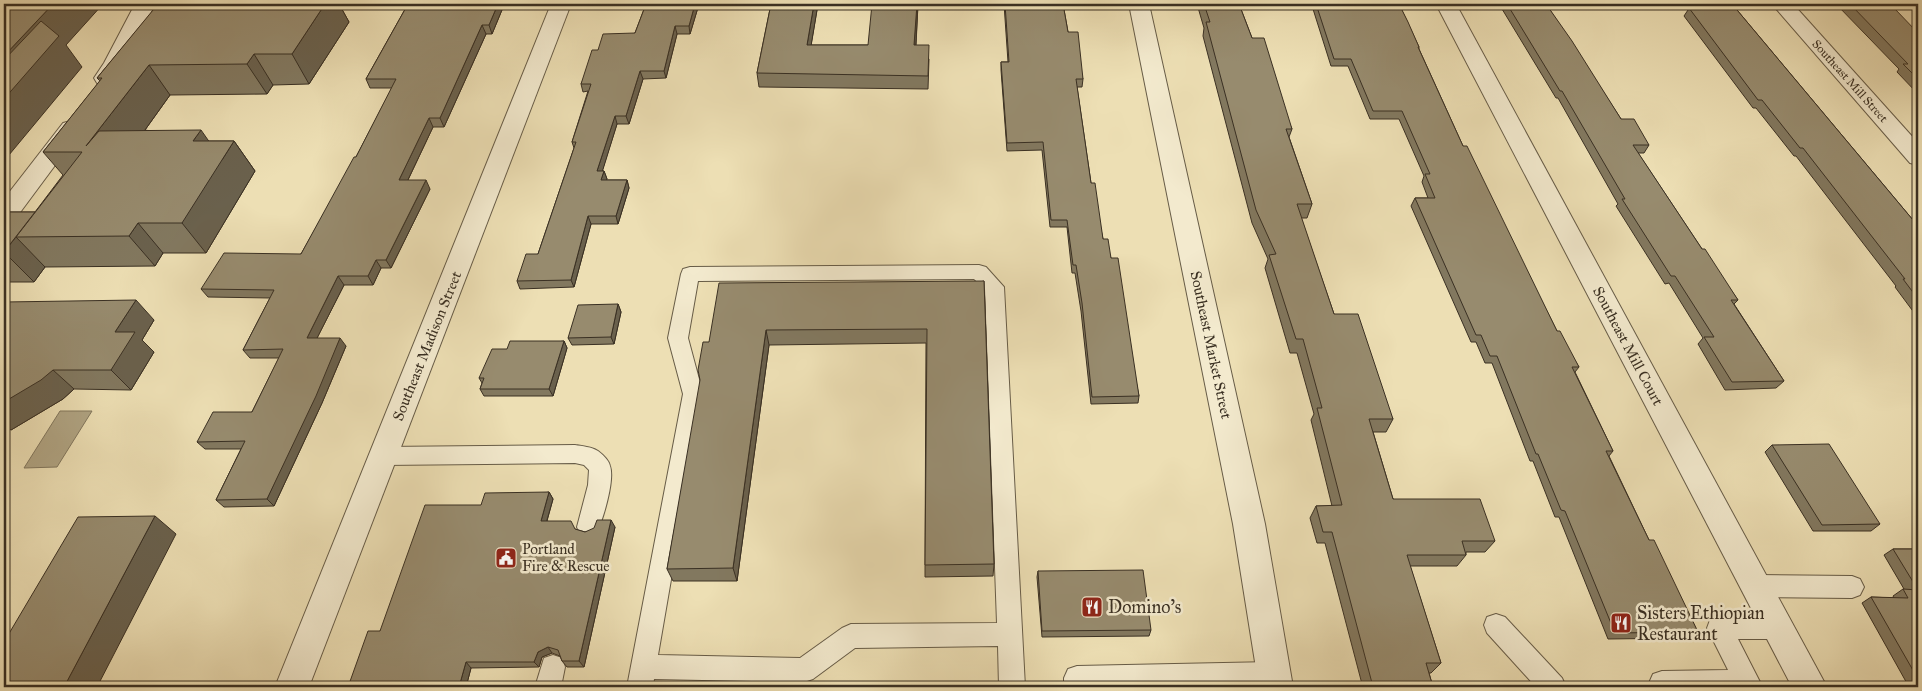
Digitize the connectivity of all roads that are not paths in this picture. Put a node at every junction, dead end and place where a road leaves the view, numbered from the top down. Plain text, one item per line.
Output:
1 (145, 4) edge
2 (561, 4) edge
3 (1139, 4) edge
4 (1446, 4) edge
5 (1782, 4) edge
6 (1918, 158) edge
7 (4, 216) edge
8 (383, 456) junction
9 (588, 527) dead end
10 (1756, 586) junction
11 (1852, 587) dead end
12 (1496, 625) dead end
13 (1778, 626) junction
14 (1011, 634) junction
15 (642, 677) edge
16 (1274, 681) edge
17 (1186, 682) edge
18 (292, 687) edge
19 (1012, 687) edge
20 (1077, 687) edge
21 (1553, 687) edge
22 (1664, 687) edge
23 (1810, 687) edge

1 - 7 street
2 - 8 street, Southeast Madison Street
3 - 16 street, Southeast Market Street
4 - 10 street, Southeast Mill Court
5 - 6 street, Southeast Mill Street
8 - 9 lane
8 - 18 street, Southeast Madison Street
10 - 11 lane
10 - 13 street, Southeast Mill Court
12 - 21 lane
13 - 22 lane
13 - 23 street, Southeast Mill Court
14 - 15 lane
14 - 15 lane
14 - 19 lane
16 - 17 lane
17 - 20 lane

